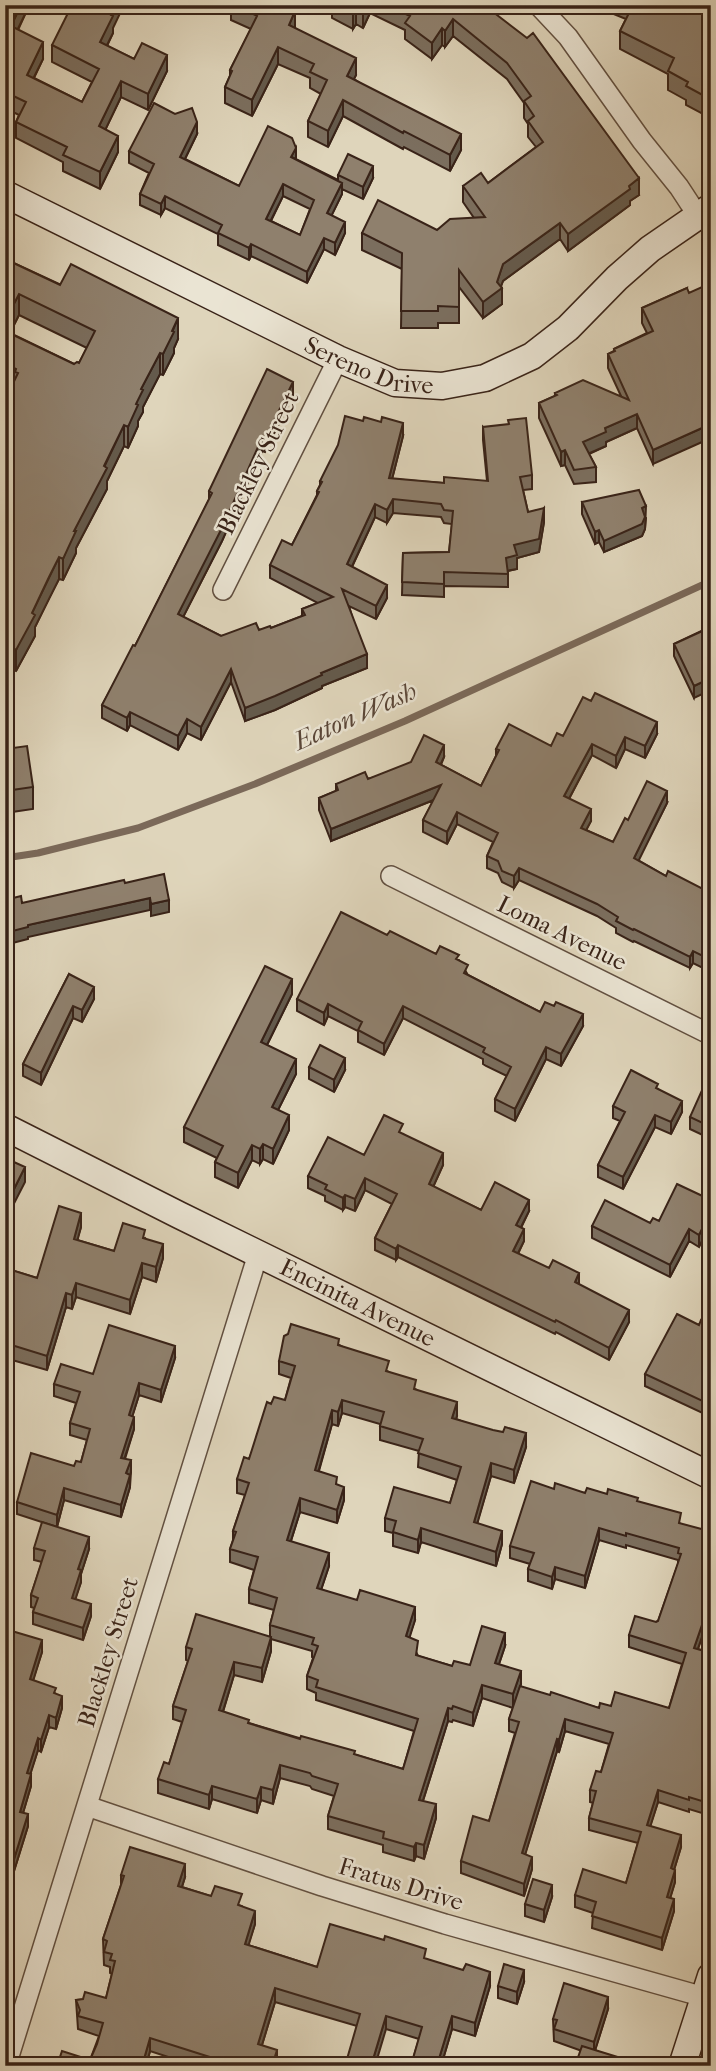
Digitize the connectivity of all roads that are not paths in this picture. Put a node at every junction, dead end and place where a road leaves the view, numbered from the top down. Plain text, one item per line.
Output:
1 (538, 5) edge
2 (5, 194) edge
3 (704, 211) edge
4 (338, 359) junction
5 (223, 590) dead end
6 (391, 876) dead end
7 (711, 1035) edge
8 (5, 1127) edge
9 (258, 1254) junction
10 (711, 1476) edge
11 (87, 1806) junction
12 (707, 1986) edge
13 (6, 2066) edge
14 (682, 2066) edge

1 - 3 street
2 - 4 street, Sereno Drive
3 - 4 street, Sereno Drive
4 - 5 street, Blackley Street
6 - 7 street, Loma Avenue
8 - 9 street, Encinita Avenue
9 - 10 street, Encinita Avenue
9 - 11 street, Blackley Street
11 - 12 street, Fratus Drive
11 - 13 street, Blackley Street
12 - 14 street

